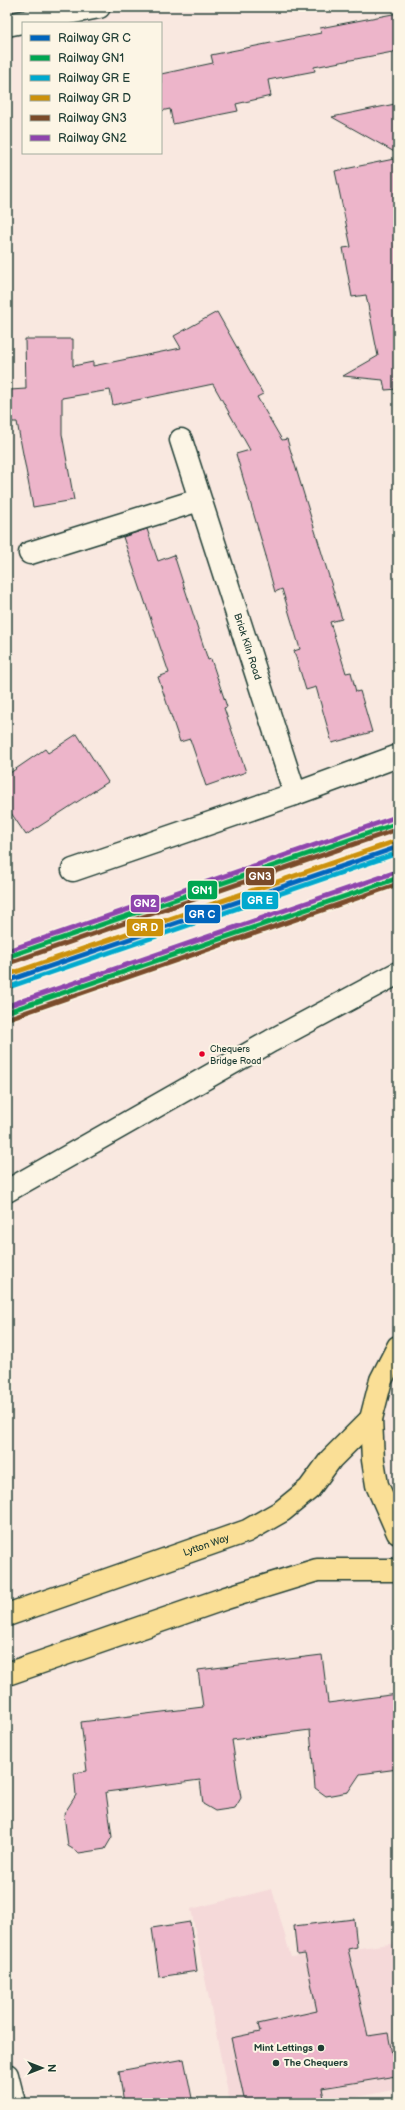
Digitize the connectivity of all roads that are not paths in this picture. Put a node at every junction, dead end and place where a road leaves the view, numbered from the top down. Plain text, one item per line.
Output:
1 (99, 7) edge
2 (22, 22) edge
3 (22, 22) edge
4 (7, 25) edge
5 (181, 440) dead end
6 (199, 500) junction
7 (30, 553) dead end
8 (398, 756) edge
9 (295, 794) junction
10 (73, 870) dead end
11 (398, 973) edge
12 (7, 1191) edge
13 (398, 1347) edge
14 (371, 1419) junction
15 (398, 1534) edge
16 (398, 1570) edge
17 (7, 1615) edge
18 (7, 1674) edge
19 (7, 2075) edge
20 (14, 2103) edge

1 - 2 street
3 - 4 street
5 - 6 street, Brick Kiln Road
6 - 7 street
6 - 9 street, Brick Kiln Road
8 - 9 street
9 - 10 street
11 - 12 street
13 - 14 main road
14 - 15 main road
14 - 17 main road, Lytton Way
16 - 18 main road
19 - 20 street

